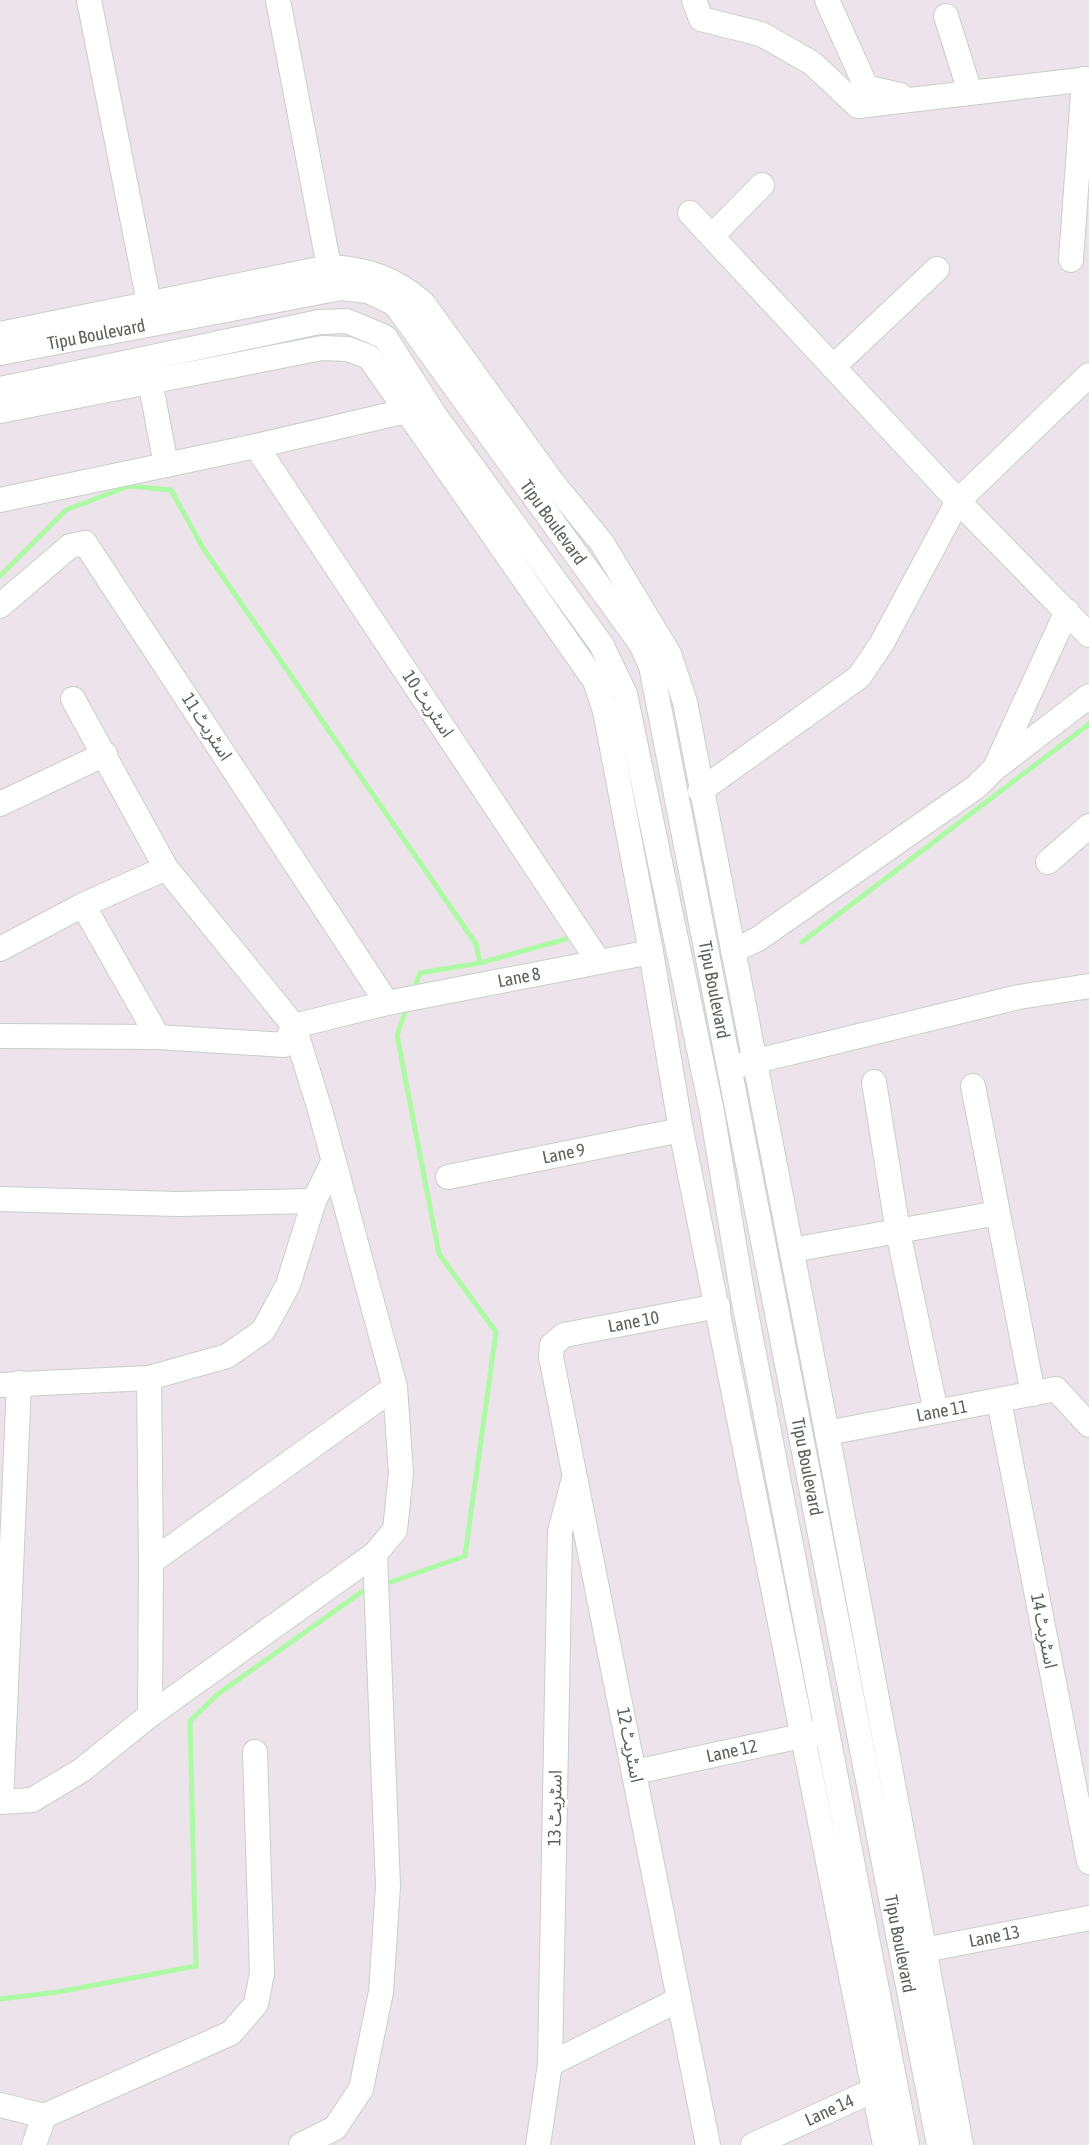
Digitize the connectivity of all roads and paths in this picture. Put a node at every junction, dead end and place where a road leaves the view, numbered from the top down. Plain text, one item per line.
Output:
1 (89, 0) edge
2 (278, 0) edge
3 (694, 0) edge
4 (827, 0) edge
5 (946, 15) dead end
6 (1086, 79) edge
7 (970, 92) junction
8 (917, 98) junction
9 (762, 185) dead end
10 (690, 213) dead end
11 (712, 236) junction
12 (1071, 260) dead end
13 (329, 267) junction
14 (937, 269) dead end
15 (149, 303) junction
16 (72, 329) junction
17 (0, 334) edge
18 (0, 354) edge
19 (833, 367) junction
20 (1088, 379) edge
21 (150, 381) junction
22 (0, 389) edge
23 (0, 411) edge
24 (406, 411) junction
25 (256, 446) junction
26 (166, 465) junction
27 (0, 500) edge
28 (958, 501) junction
29 (0, 606) edge
30 (1067, 611) junction
31 (1089, 635) edge
32 (1089, 696) edge
33 (73, 699) dead end
34 (105, 754) junction
35 (670, 768) junction
36 (995, 768) junction
37 (641, 771) junction
38 (617, 775) junction
39 (700, 792) junction
40 (0, 804) edge
41 (1089, 825) edge
42 (1048, 862) dead end
43 (166, 868) junction
44 (83, 905) junction
45 (0, 949) edge
46 (733, 951) junction
47 (651, 952) junction
48 (599, 962) junction
49 (1089, 986) edge
50 (387, 1003) junction
51 (294, 1026) junction
52 (0, 1036) edge
53 (158, 1037) junction
54 (755, 1062) junction
55 (730, 1067) junction
56 (874, 1082) dead end
57 (973, 1086) dead end
58 (681, 1130) junction
59 (333, 1162) junction
60 (448, 1177) dead end
61 (0, 1199) edge
62 (314, 1202) junction
63 (998, 1213) junction
64 (898, 1232) junction
65 (792, 1250) junction
66 (718, 1306) junction
67 (552, 1345) joint
68 (149, 1378) junction
69 (9, 1384) edge
70 (395, 1387) junction
71 (1045, 1391) junction
72 (999, 1401) junction
73 (936, 1412) junction
74 (1089, 1425) edge
75 (827, 1433) junction
76 (575, 1473) junction
77 (810, 1487) junction
78 (781, 1490) junction
79 (375, 1554) junction
80 (151, 1562) junction
81 (150, 1715) junction
82 (828, 1730) junction
83 (804, 1735) junction
84 (255, 1752) dead end
85 (635, 1772) junction
86 (1, 1802) edge
87 (1089, 1862) edge
88 (1089, 1918) edge
89 (912, 1952) junction
90 (678, 2000) junction
91 (549, 2064) junction
92 (874, 2090) junction
93 (0, 2105) edge
94 (44, 2116) junction
95 (34, 2145) edge
96 (302, 2145) edge
97 (538, 2145) edge
98 (708, 2145) edge
99 (753, 2145) edge
100 (885, 2145) edge
101 (908, 2145) edge
102 (939, 2145) edge
103 (961, 2145) edge

1 - 15 street
2 - 13 street
3 - 8 street
4 - 8 street
5 - 7 street
6 - 7 street
6 - 12 street
7 - 8 street
9 - 11 street
10 - 11 street
11 - 19 street
13 - 15 street
13 - 39 street
14 - 19 street
15 - 16 street
16 - 17 street
16 - 18 street, Tipu Boulevard
16 - 35 street, Tipu Boulevard
19 - 28 street
20 - 28 street
21 - 23 street
21 - 24 street
21 - 26 street
22 - 37 street, Tipu Boulevard
24 - 25 street
24 - 38 street
25 - 26 street
25 - 48 street, اسٹریٹ 10
26 - 27 street
28 - 30 street
28 - 39 street
29 - 50 street, اسٹریٹ 11
30 - 31 street
30 - 36 street
32 - 36 street
33 - 34 street
34 - 40 street
34 - 43 street
35 - 37 street
35 - 55 street, Tipu Boulevard
36 - 46 street
37 - 38 street
37 - 78 street, Tipu Boulevard
38 - 47 street
39 - 46 street
41 - 42 street
43 - 44 street
43 - 51 street
44 - 45 street
44 - 53 street
46 - 54 street
47 - 48 street, Lane 8
47 - 58 street
48 - 50 street, Lane 8
49 - 54 street
50 - 51 street, Lane 8
51 - 53 street
51 - 59 street
52 - 53 street
54 - 55 street
54 - 65 street
55 - 77 street, Tipu Boulevard
56 - 64 street
57 - 63 street
58 - 60 street, Lane 9
58 - 66 street
59 - 62 street
59 - 70 street
61 - 62 street
62 - 68 street
63 - 64 street
63 - 71 street
64 - 65 street
64 - 73 street
65 - 75 street
66 - 67 street, Lane 10
66 - 83 street
67 - 76 street, اسٹریٹ 12
68 - 69 street
68 - 80 street
69 - 86 street
70 - 79 street
70 - 80 street
71 - 72 street, Lane 11
71 - 74 street
72 - 73 street, Lane 11
72 - 87 street, اسٹریٹ 14
73 - 75 street, Lane 11
75 - 89 street
76 - 85 street, اسٹریٹ 12
76 - 91 street, اسٹریٹ 13
77 - 78 street
77 - 89 street, Tipu Boulevard
78 - 82 street, Tipu Boulevard
79 - 81 street
79 - 96 street
80 - 81 street
81 - 86 street
82 - 83 street, Lane 12
82 - 101 street, Tipu Boulevard
83 - 85 street, Lane 12
83 - 92 street
84 - 94 street
85 - 90 street, اسٹریٹ 12
88 - 89 street, Lane 13
89 - 102 street, Tipu Boulevard
89 - 103 street
90 - 91 street
90 - 98 street, اسٹریٹ 12
91 - 97 street, اسٹریٹ 13
92 - 99 street, Lane 14
92 - 100 street
93 - 94 street
94 - 95 street

